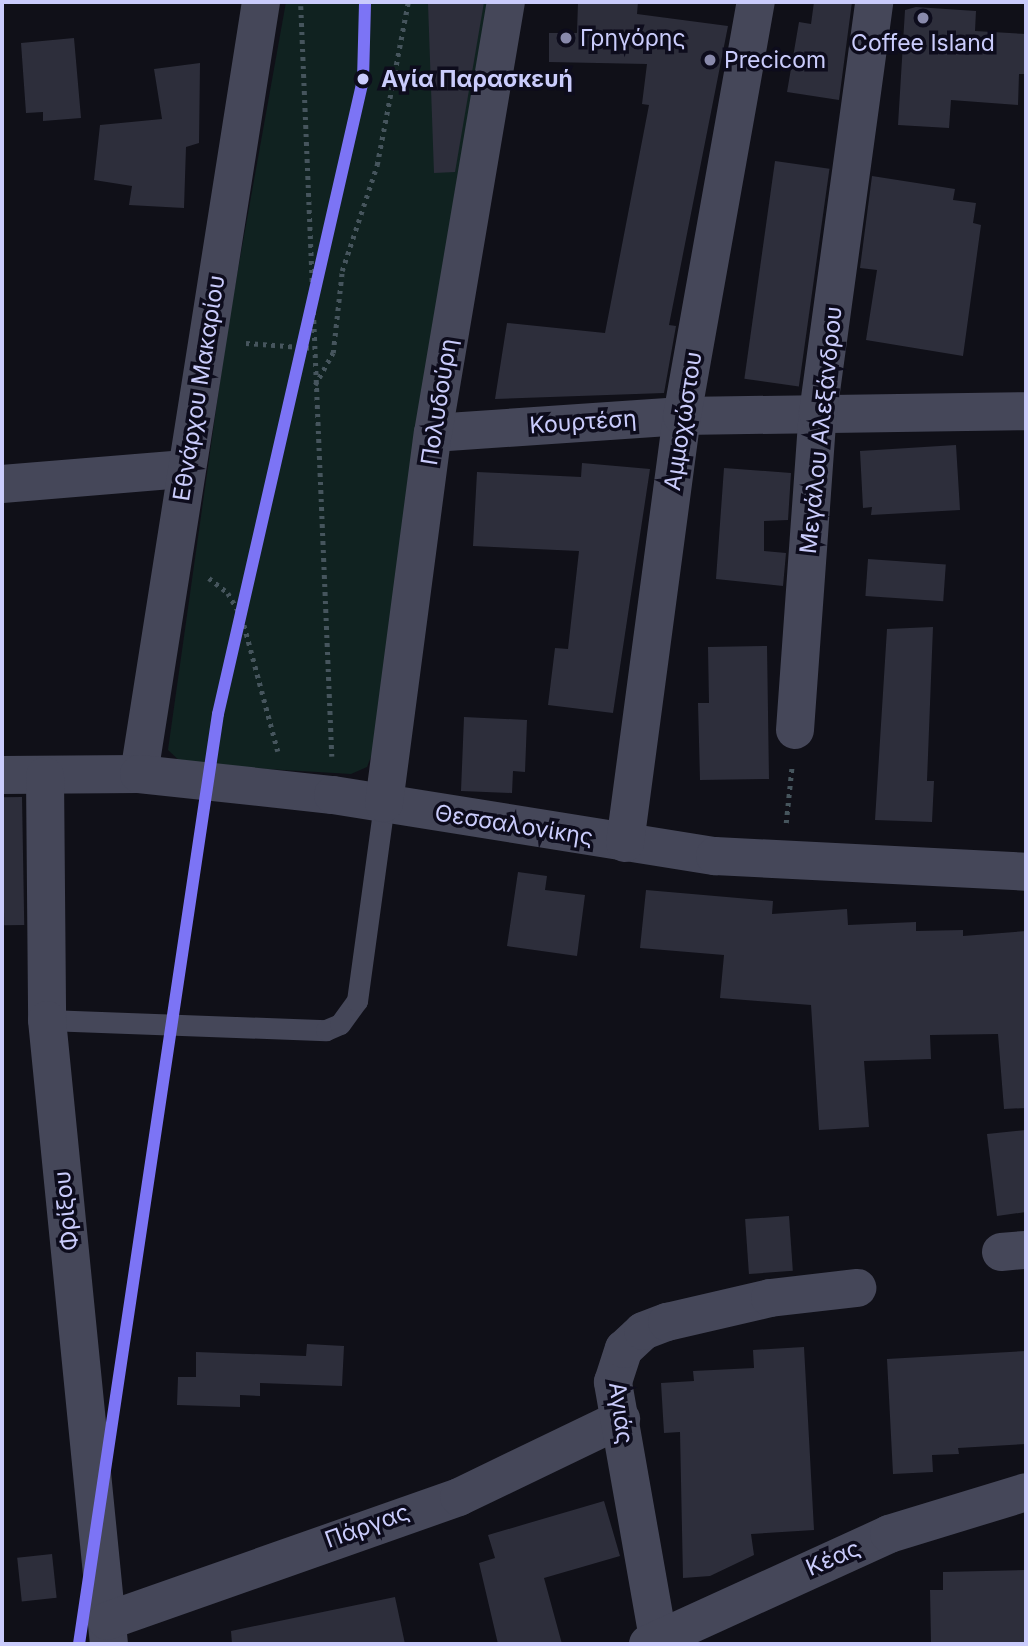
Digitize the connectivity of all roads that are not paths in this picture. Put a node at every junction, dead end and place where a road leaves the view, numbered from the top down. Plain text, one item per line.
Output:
1 (261, 2) edge
2 (506, 2) edge
3 (756, 2) edge
4 (874, 2) edge
5 (1026, 411) edge
6 (818, 413) junction
7 (682, 416) junction
8 (433, 433) junction
9 (185, 469) junction
10 (2, 484) edge
11 (795, 730) road end
12 (139, 774) junction
13 (2, 775) edge
14 (45, 776) junction
15 (384, 803) junction
16 (625, 843) junction
17 (1026, 872) edge
18 (47, 1020) junction
19 (858, 1288) dead end
20 (621, 1419) junction
21 (1026, 1492) edge
22 (108, 1632) edge
23 (653, 1641) edge

1 - 9 street, Εθνάρχου Μακαρίου
2 - 8 street, Πολυδούρη
3 - 7 street, Αμμοχώστου
4 - 6 street, Μεγάλου Αλεξάνδρου
5 - 6 street, Κουρτέση
6 - 7 street, Κουρτέση
6 - 11 street, Μεγάλου Αλεξάνδρου
7 - 8 street, Κουρτέση
7 - 16 street, Αμμοχώστου
8 - 15 street, Πολυδούρη
9 - 10 street
9 - 12 street, Εθνάρχου Μακαρίου
12 - 14 street, Θεσσαλονίκης
12 - 15 street, Θεσσαλονίκης
13 - 14 street, Θεσσαλονίκης
14 - 18 street, Φρίξου
15 - 16 street, Θεσσαλονίκης
15 - 18 lane
16 - 17 street, Θεσσαλονίκης
18 - 22 street, Φρίξου
19 - 20 street, Αγιάς
20 - 22 street, Πάργας
20 - 23 street, Αγιάς
21 - 23 street, Κέας

